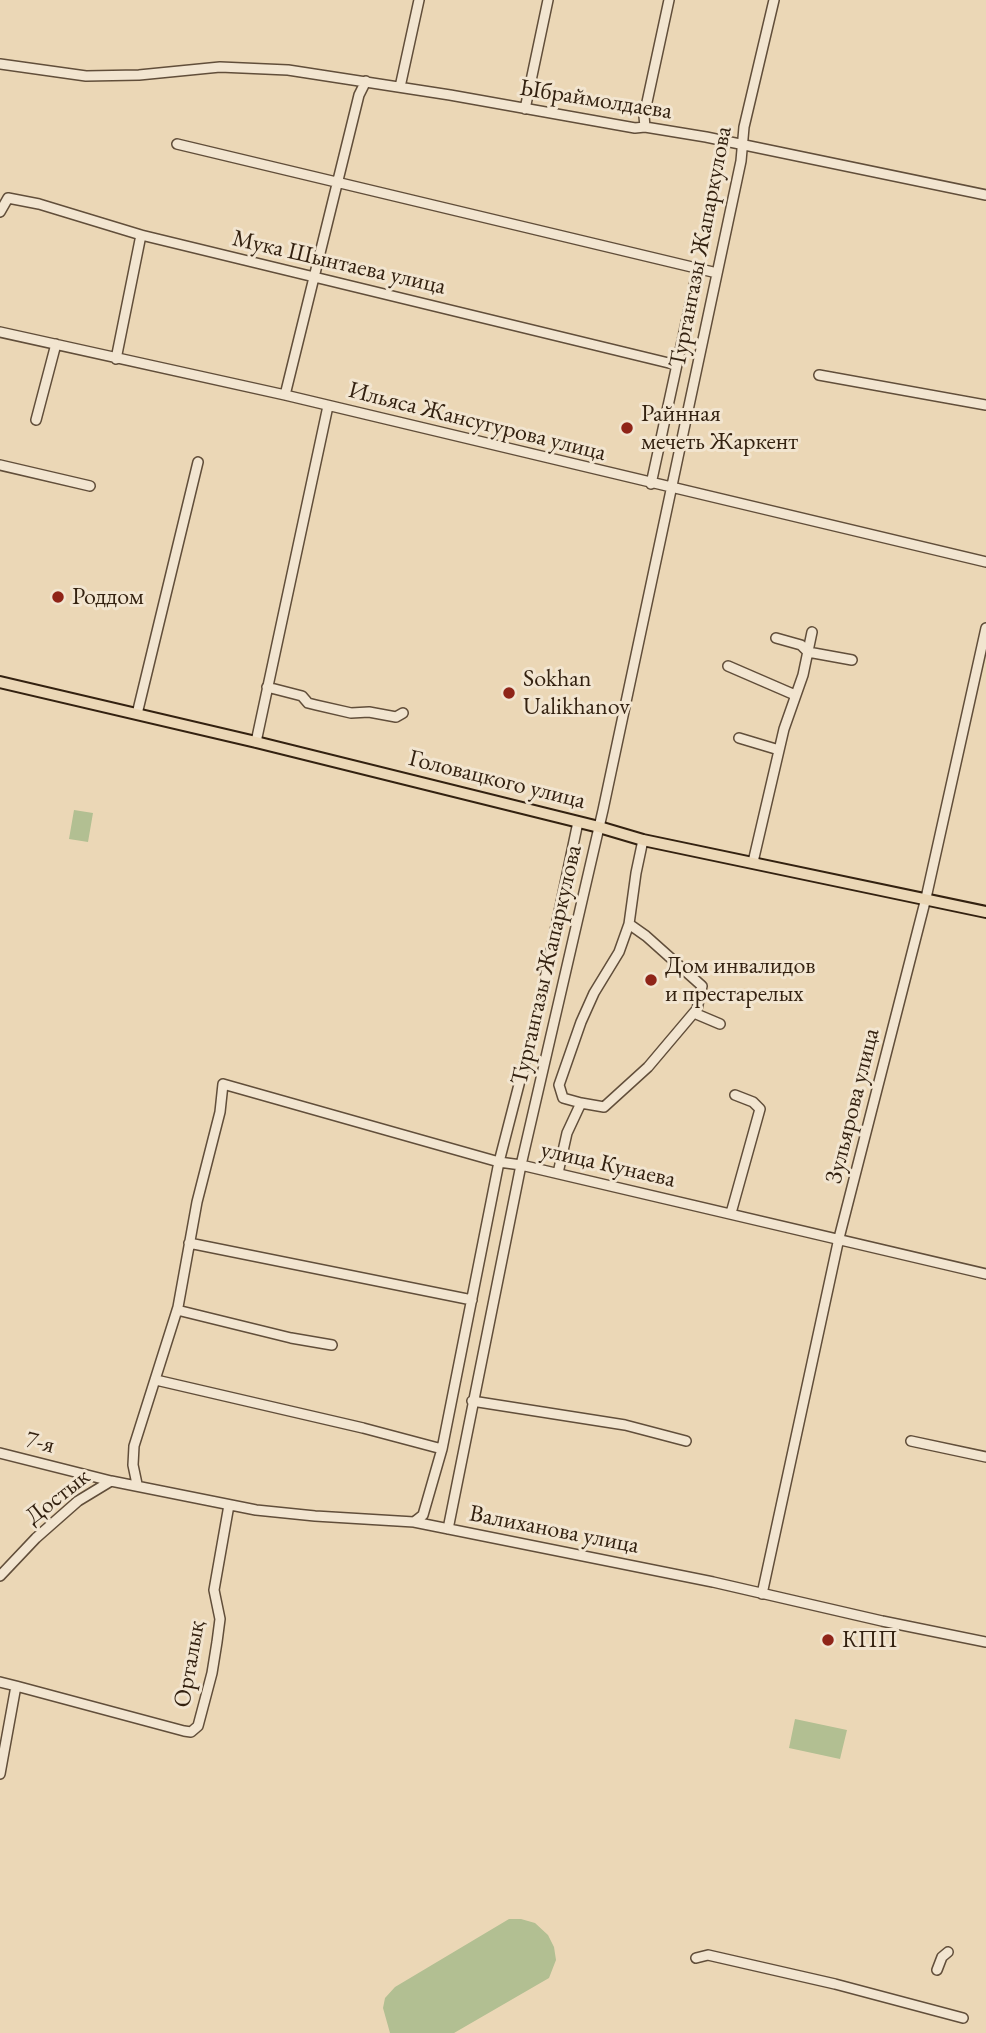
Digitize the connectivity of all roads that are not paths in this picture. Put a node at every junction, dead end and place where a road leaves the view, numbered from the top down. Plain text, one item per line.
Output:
1 (419, 0) edge
2 (548, 0) edge
3 (669, 0) edge
4 (774, 0) edge
5 (0, 64) edge
6 (366, 81) junction
7 (400, 87) junction
8 (525, 108) junction
9 (645, 127) junction
10 (177, 144) dead end
11 (741, 146) junction
12 (338, 183) junction
13 (986, 195) edge
14 (4, 197) edge
15 (0, 212) edge
16 (142, 235) junction
17 (698, 268) junction
18 (717, 273) junction
19 (314, 277) junction
20 (0, 332) edge
21 (56, 344) junction
22 (116, 359) junction
23 (677, 365) junction
24 (819, 375) dead end
25 (285, 395) junction
26 (328, 405) junction
27 (986, 405) edge
28 (36, 420) dead end
29 (198, 462) dead end
30 (0, 465) edge
31 (651, 484) junction
32 (90, 486) dead end
33 (670, 488) junction
34 (986, 562) edge
35 (986, 628) edge
36 (812, 632) dead end
37 (776, 638) dead end
38 (808, 652) junction
39 (852, 660) dead end
40 (728, 666) dead end
41 (0, 682) edge
42 (267, 687) junction
43 (795, 695) junction
44 (137, 713) junction
45 (403, 713) dead end
46 (739, 738) dead end
47 (256, 742) junction
48 (779, 750) junction
49 (578, 822) junction
50 (599, 827) junction
51 (643, 840) junction
52 (753, 862) junction
53 (926, 898) junction
54 (986, 912) edge
55 (629, 924) junction
56 (694, 1013) junction
57 (720, 1024) dead end
58 (735, 1095) dead end
59 (581, 1103) junction
60 (499, 1162) junction
61 (521, 1165) junction
62 (558, 1173) junction
63 (731, 1213) junction
64 (839, 1238) junction
65 (189, 1244) junction
66 (986, 1274) edge
67 (472, 1300) junction
68 (177, 1310) junction
69 (332, 1345) dead end
70 (156, 1380) junction
71 (472, 1401) junction
72 (686, 1441) dead end
73 (911, 1441) dead end
74 (442, 1449) junction
75 (0, 1453) edge
76 (986, 1457) edge
77 (111, 1481) junction
78 (137, 1484) junction
79 (229, 1505) junction
80 (414, 1522) junction
81 (448, 1529) junction
82 (0, 1576) edge
83 (762, 1594) junction
84 (986, 1642) edge
85 (0, 1682) edge
86 (16, 1686) junction
87 (0, 1774) edge
88 (948, 1952) dead end
89 (696, 1958) dead end
90 (937, 1970) dead end
91 (963, 2018) dead end

1 - 7 street
2 - 8 street
3 - 9 street
4 - 11 street, Тургангазы Жапаркулова
5 - 6 street, Ыбраймолдаева
6 - 7 street, Ыбраймолдаева
6 - 12 street
7 - 8 street, Ыбраймолдаева
8 - 9 street, Ыбраймолдаева
9 - 11 street, Ыбраймолдаева
10 - 12 street
11 - 13 street, Ыбраймолдаева
11 - 18 street, Тургангазы Жапаркулова
12 - 17 street
12 - 19 street
14 - 15 street, Мука Шынтаева улица
14 - 16 street, Мука Шынтаева улица
16 - 19 street, Мука Шынтаева улица
16 - 22 street
17 - 18 street
17 - 23 street
18 - 33 street, Тургангазы Жапаркулова
19 - 23 street, Мука Шынтаева улица
19 - 25 street
20 - 21 street, Ильяса Жансугурова улица
21 - 22 street, Ильяса Жансугурова улица
21 - 28 street
22 - 25 street, Ильяса Жансугурова улица
23 - 31 street
24 - 27 street
25 - 26 street, Ильяса Жансугурова улица
26 - 31 street, Ильяса Жансугурова улица
26 - 42 street
29 - 44 street
30 - 32 street
31 - 33 street, Ильяса Жансугурова улица
33 - 34 street, Ильяса Жансугурова улица
33 - 50 street, Тургангазы Жапаркулова
35 - 53 street, Зульярова улица
36 - 38 street
37 - 38 street
38 - 39 street
38 - 43 street
40 - 43 street
41 - 44 main road, Головацкого улица
42 - 45 street
42 - 47 street
43 - 48 street
44 - 47 main road, Головацкого улица
46 - 48 street
47 - 49 main road, Головацкого улица
48 - 52 street
49 - 50 main road, Головацкого улица
49 - 60 street, Тургангазы Жапаркулова
50 - 51 main road, Головацкого улица
50 - 61 street, Тургангазы Жапаркулова
51 - 52 main road, Головацкого улица
51 - 55 street
52 - 53 main road, Головацкого улица
53 - 54 main road, Головацкого улица
53 - 64 street, Зульярова улица
55 - 56 street
55 - 59 street
56 - 57 street
56 - 59 street
58 - 63 street
59 - 62 street
60 - 61 street, улица Кунаева
60 - 65 street, улица Кунаева
60 - 67 street, Тургангазы Жапаркулова
61 - 62 street, улица Кунаева
61 - 71 street, Тургангазы Жапаркулова
62 - 63 street, улица Кунаева
63 - 64 street, улица Кунаева
64 - 66 street, улица Кунаева
64 - 83 street, Зульярова улица
65 - 67 street
65 - 68 street
67 - 74 street, Тургангазы Жапаркулова
68 - 69 street
68 - 70 street
70 - 74 street
70 - 78 street
71 - 72 street
71 - 81 street, Тургангазы Жапаркулова
73 - 76 street
74 - 80 street, Тургангазы Жапаркулова
75 - 77 street, 7-я
77 - 78 street, Валиханова улица
77 - 82 street, Достык
78 - 79 street, Валиханова улица
79 - 80 street, Валиханова улица
79 - 86 street, Орталық
80 - 81 street, Валиханова улица
81 - 83 street, Валиханова улица
83 - 84 street, Валиханова улица
85 - 86 street
86 - 87 street
88 - 90 street
89 - 91 street

